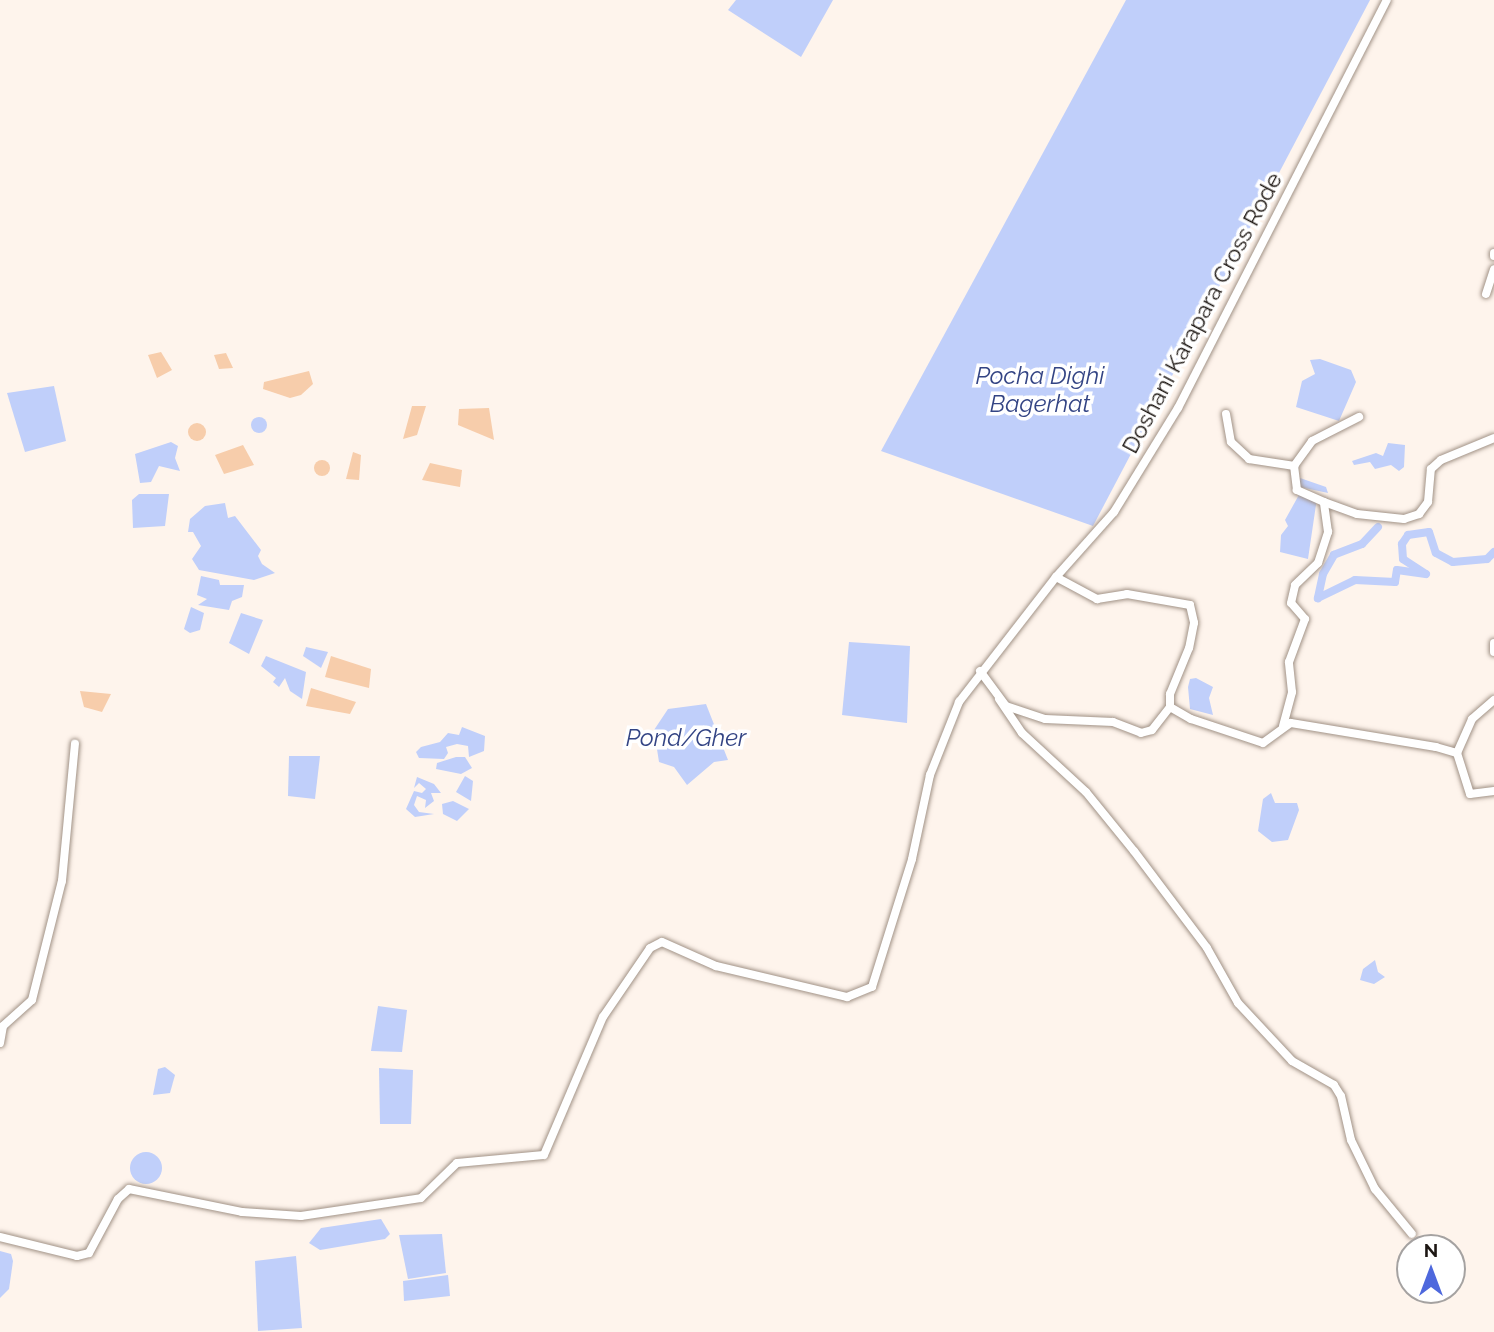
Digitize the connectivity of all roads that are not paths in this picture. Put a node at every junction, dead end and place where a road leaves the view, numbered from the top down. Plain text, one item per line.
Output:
1 (1387, 0) edge
2 (1494, 269) edge
3 (1486, 294) dead end
4 (1226, 414) dead end
5 (1359, 418) dead end
6 (1494, 438) edge
7 (1294, 466) junction
8 (1324, 502) junction
9 (1056, 577) junction
10 (1494, 643) edge
11 (1494, 652) edge
12 (980, 671) junction
13 (999, 699) junction
14 (1494, 700) edge
15 (1170, 707) junction
16 (1283, 726) junction
17 (75, 744) dead end
18 (1457, 753) junction
19 (1494, 791) edge
20 (0, 1044) edge
21 (1412, 1234) dead end
22 (0, 1237) edge

1 - 9 street, Doshani Karapara Cross Rode
2 - 3 street
4 - 7 street
5 - 7 street
6 - 8 street
7 - 8 street
8 - 16 street
9 - 12 street, Doshani Karapara Cross Rode
9 - 15 street
10 - 11 street
12 - 13 street
12 - 22 street, Doshani Karapara Cross Rode
13 - 15 street
13 - 21 street
14 - 18 street
15 - 16 street
16 - 18 street
17 - 20 street
18 - 19 street

